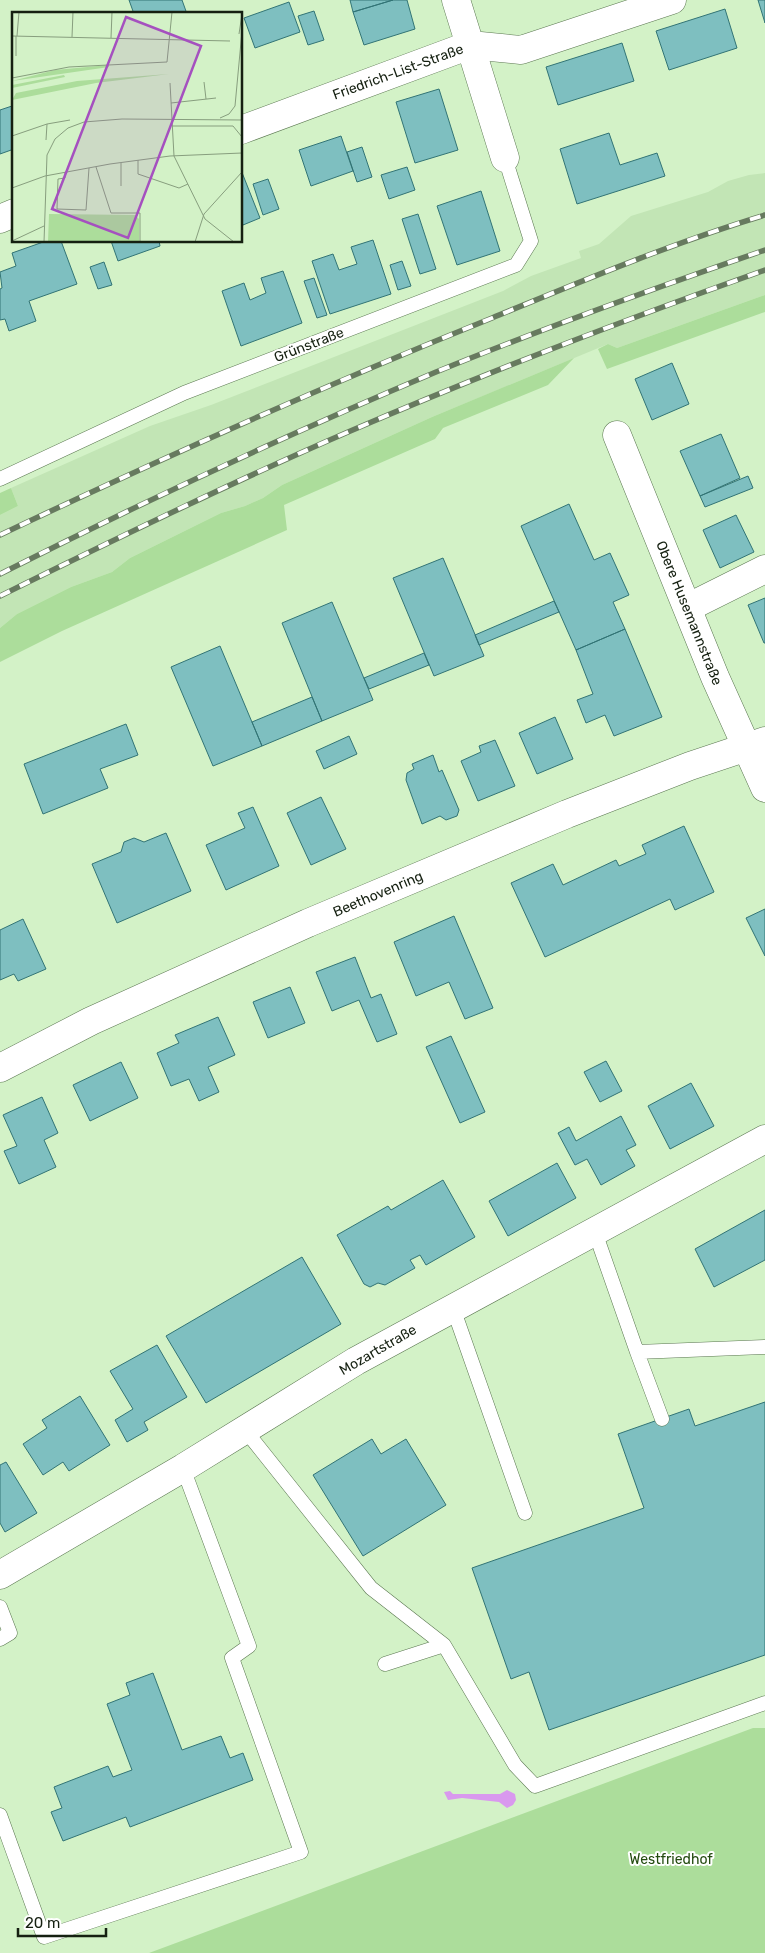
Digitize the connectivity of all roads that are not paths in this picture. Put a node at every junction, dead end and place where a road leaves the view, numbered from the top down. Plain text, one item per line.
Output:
1 (456, 0) edge
2 (672, 0) edge
3 (470, 45) junction
4 (242, 130) edge
5 (504, 158) joint
6 (618, 435) dead end
7 (0, 479) edge
8 (765, 570) edge
9 (687, 608) junction
10 (756, 744) edge
11 (765, 788) edge
12 (0, 1068) edge
13 (765, 1139) edge
14 (595, 1232) junction
15 (453, 1308) junction
16 (765, 1347) edge
17 (637, 1352) junction
18 (662, 1419) dead end
19 (245, 1430) junction
20 (183, 1468) junction
21 (525, 1513) dead end
22 (0, 1575) edge
23 (0, 1607) edge
24 (0, 1639) edge
25 (444, 1645) junction
26 (386, 1664) dead end
27 (765, 1702) edge
28 (0, 1814) edge

1 - 3 street
2 - 3 street, Friedrich-List-Straße
3 - 4 street, Friedrich-List-Straße
3 - 5 street
5 - 7 lane, Grünstraße
6 - 9 street, Obere Husemannstraße
8 - 9 street
9 - 10 street, Obere Husemannstraße
10 - 11 street, Obere Husemannstraße
10 - 12 street, Beethovenring
13 - 14 street, Mozartstraße
14 - 15 street, Mozartstraße
14 - 17 lane
15 - 19 street, Mozartstraße
15 - 21 lane
16 - 17 lane
17 - 18 lane
19 - 20 street, Mozartstraße
19 - 25 lane
20 - 22 street, Mozartstraße
20 - 28 lane
23 - 24 lane
25 - 26 lane
25 - 27 lane

